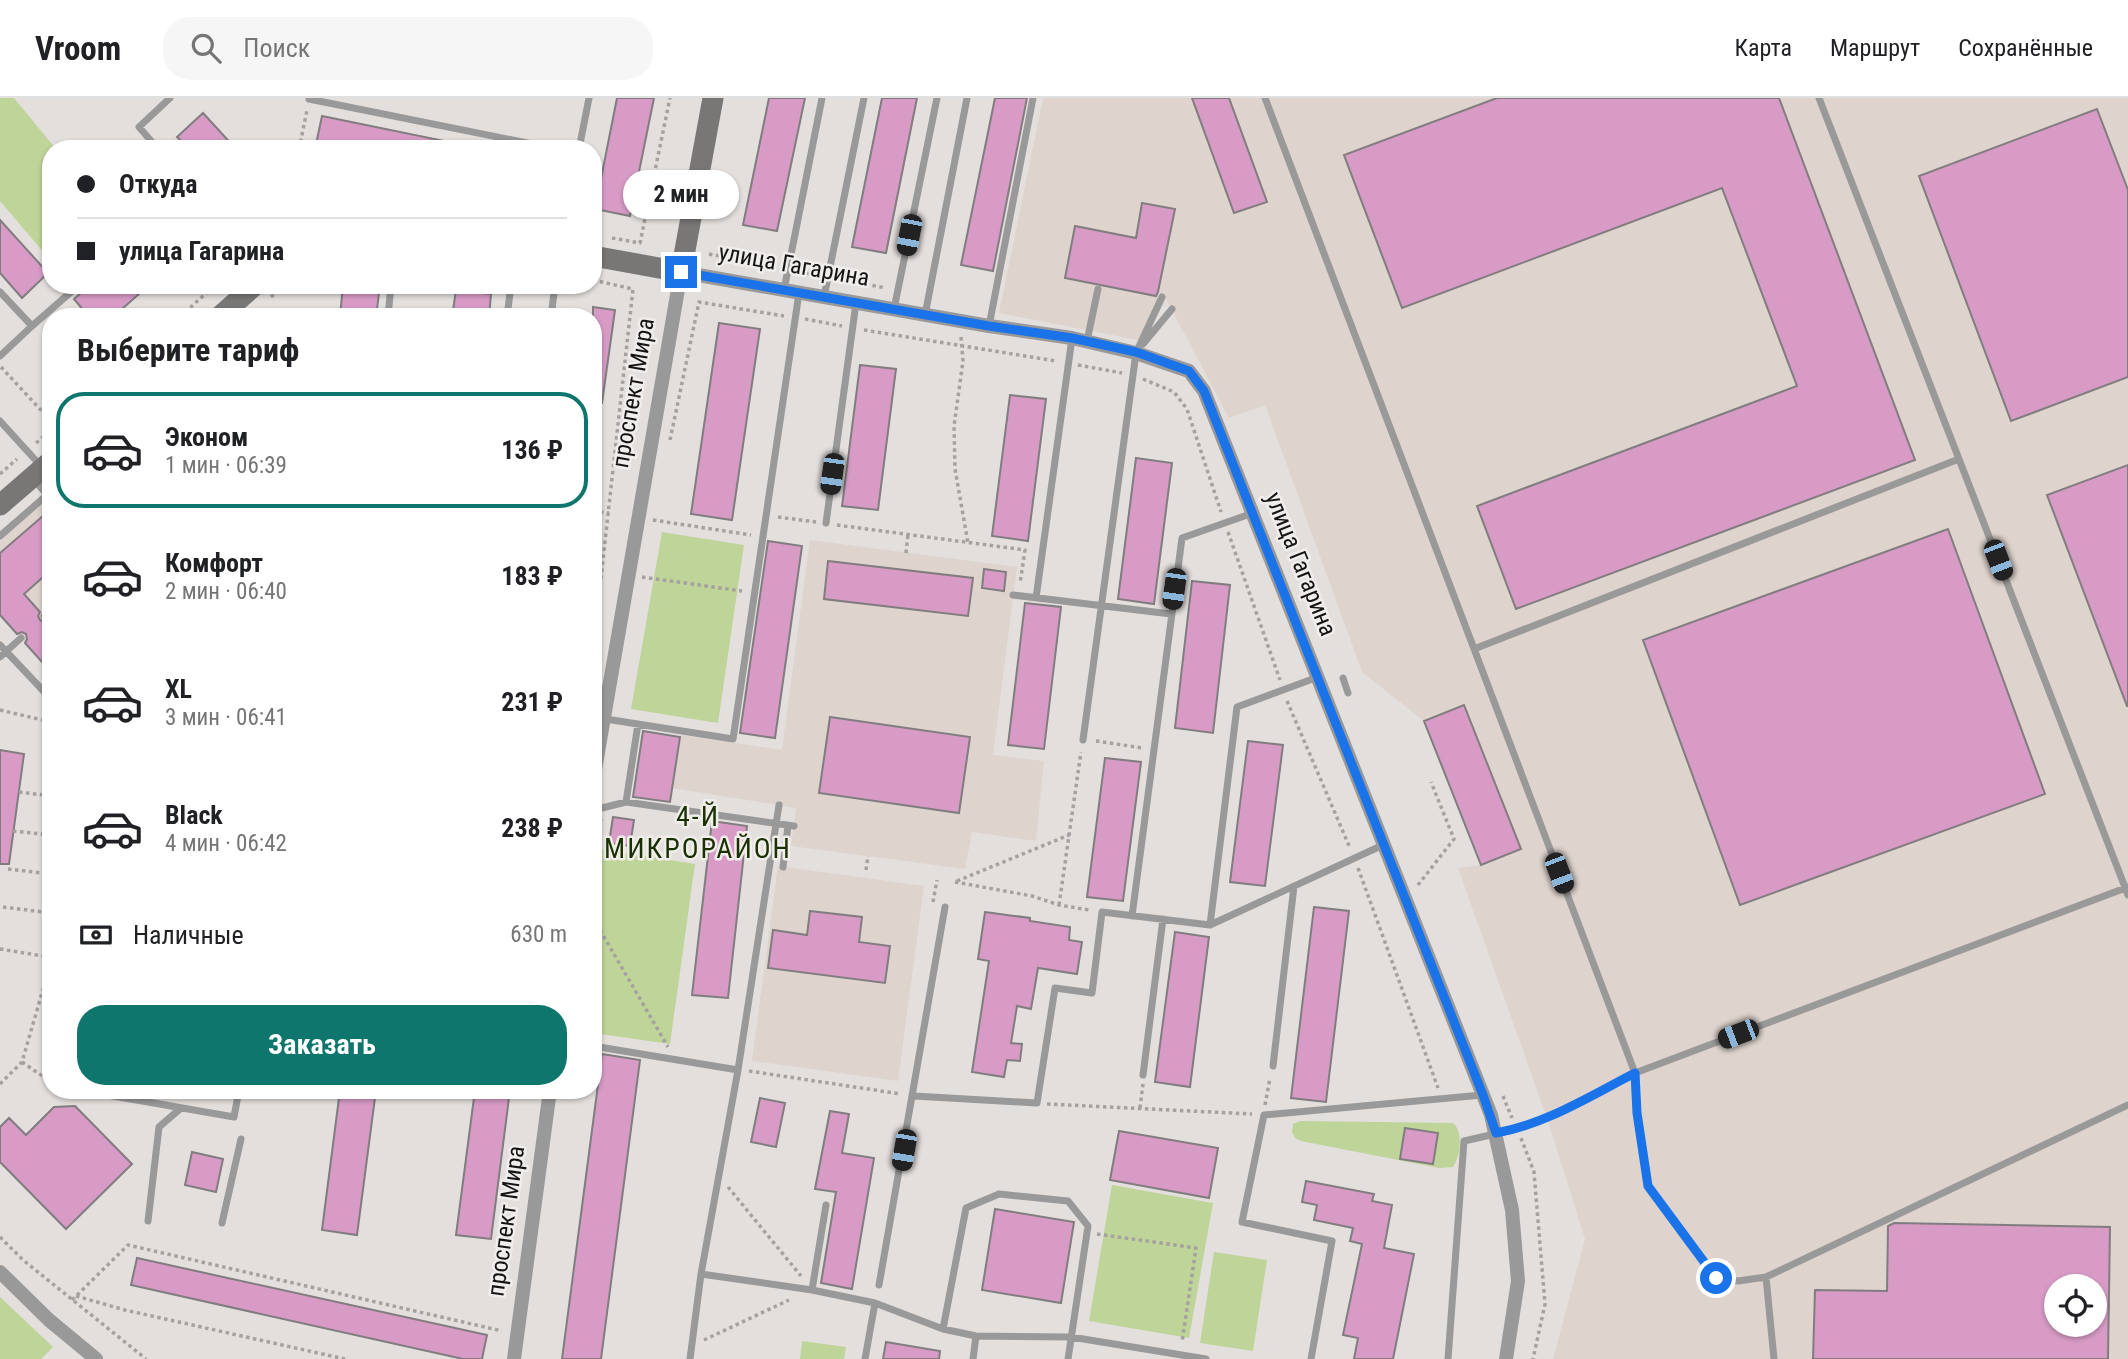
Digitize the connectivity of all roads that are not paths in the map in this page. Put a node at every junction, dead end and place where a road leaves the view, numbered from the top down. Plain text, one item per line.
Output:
1 (170, 98) edge
2 (589, 98) edge
3 (713, 98) edge
4 (822, 98) edge
5 (864, 98) edge
6 (937, 98) edge
7 (967, 98) edge
8 (1033, 98) edge
9 (1265, 98) edge
10 (1819, 98) edge
11 (309, 99) edge
12 (151, 140) edge
13 (512, 140) edge
14 (581, 140) edge
15 (602, 258) edge
16 (681, 272) junction
17 (1098, 289) dead end
18 (784, 290) junction
19 (0, 292) edge
20 (799, 293) junction
21 (69, 294) edge
22 (245, 294) edge
23 (824, 297) junction
24 (1162, 297) dead end
25 (856, 303) junction
26 (53, 308) edge
27 (229, 308) edge
28 (894, 309) junction
29 (1172, 309) dead end
30 (925, 315) junction
31 (42, 317) edge
32 (32, 326) junction
33 (989, 326) junction
34 (1079, 340) junction
35 (1136, 352) junction
36 (0, 356) edge
37 (0, 421) edge
38 (1959, 459) junction
39 (42, 469) edge
40 (42, 503) edge
41 (0, 505) edge
42 (1253, 513) junction
43 (826, 523) road end
44 (0, 536) edge
45 (1016, 596) road end
46 (1036, 598) junction
47 (1102, 606) junction
48 (1171, 614) junction
49 (21, 638) dead end
50 (0, 645) edge
51 (1474, 649) junction
52 (3, 654) edge
53 (1318, 677) junction
54 (1343, 678) dead end
55 (42, 691) edge
56 (1348, 692) dead end
57 (602, 697) edge
58 (602, 719) edge
59 (638, 724) junction
60 (1083, 740) road end
61 (626, 802) junction
62 (779, 805) dead end
63 (602, 808) edge
64 (776, 824) junction
65 (1384, 844) junction
66 (783, 867) dead end
67 (1294, 886) junction
68 (2127, 890) edge
69 (945, 907) dead end
70 (1132, 916) junction
71 (1163, 919) junction
72 (1210, 925) junction
73 (602, 1047) edge
74 (1273, 1066) road end
75 (738, 1070) junction
76 (1635, 1073) junction
77 (1143, 1075) road end
78 (1483, 1095) junction
79 (914, 1096) junction
80 (130, 1099) edge
81 (237, 1099) edge
82 (549, 1099) edge
83 (2128, 1105) edge
84 (181, 1108) junction
85 (1496, 1133) junction
86 (241, 1139) dead end
87 (826, 1205) dead end
88 (148, 1221) dead end
89 (222, 1223) dead end
90 (0, 1272) edge
91 (701, 1275) junction
92 (1766, 1276) junction
93 (879, 1285) dead end
94 (812, 1290) junction
95 (875, 1303) junction
96 (943, 1329) junction
97 (976, 1336) junction
98 (1072, 1337) junction
99 (85, 1356) edge
100 (1180, 1357) edge
101 (514, 1359) edge
102 (690, 1359) edge
103 (865, 1359) edge
104 (973, 1359) edge
105 (1068, 1359) edge
106 (1206, 1359) edge
107 (1311, 1359) edge
108 (1448, 1359) edge
109 (1506, 1359) edge
110 (1774, 1359) edge

1 - 12 lane
2 - 14 lane
3 - 16 street, проспект Мира
4 - 18 lane
5 - 23 lane
6 - 28 lane
7 - 30 lane
8 - 33 lane
9 - 51 lane
10 - 38 lane
11 - 13 lane
15 - 16 street, улица Гагарина
16 - 18 street, улица Гагарина
16 - 57 street, проспект Мира
17 - 34 lane
18 - 20 street, улица Гагарина
19 - 32 lane
20 - 23 street, улица Гагарина
20 - 59 lane
21 - 26 lane
22 - 27 street
23 - 25 street, улица Гагарина
24 - 35 lane
25 - 28 street, улица Гагарина
25 - 43 lane
28 - 30 street, улица Гагарина
29 - 35 lane
30 - 33 street, улица Гагарина
31 - 32 lane
32 - 36 lane
33 - 34 street, улица Гагарина
34 - 35 street, улица Гагарина
34 - 46 lane
35 - 42 street, улица Гагарина
35 - 47 lane
37 - 39 lane
38 - 51 lane
38 - 68 lane
39 - 41 street
40 - 44 lane
42 - 48 lane
42 - 53 street, улица Гагарина
45 - 46 lane
46 - 47 lane
47 - 48 lane
47 - 60 lane
48 - 70 lane
49 - 52 lane
50 - 52 lane
51 - 76 lane
52 - 55 lane
53 - 65 street, улица Гагарина
53 - 72 lane
54 - 56 lane
58 - 59 lane
59 - 61 lane
61 - 63 lane
61 - 64 lane
62 - 64 lane
64 - 66 lane
64 - 75 lane
65 - 67 lane
65 - 78 street, улица Гагарина
67 - 72 lane
67 - 74 lane
68 - 76 lane
69 - 79 lane
70 - 71 lane
70 - 79 lane
71 - 72 lane
71 - 77 lane
73 - 75 lane
75 - 91 lane
76 - 85 lane
76 - 92 lane
78 - 85 street, улица Гагарина
78 - 107 lane
79 - 93 lane
80 - 84 lane
81 - 84 lane
82 - 101 street, проспект Мира
83 - 92 lane
84 - 88 lane
85 - 108 lane
85 - 109 street, улица Гагарина
86 - 89 lane
87 - 94 lane
90 - 99 street
91 - 94 lane
91 - 102 lane
92 - 110 lane
94 - 95 lane
95 - 96 lane
95 - 103 lane
96 - 97 lane
96 - 98 lane
97 - 98 lane
97 - 104 lane
98 - 100 lane
98 - 105 lane
100 - 106 lane

